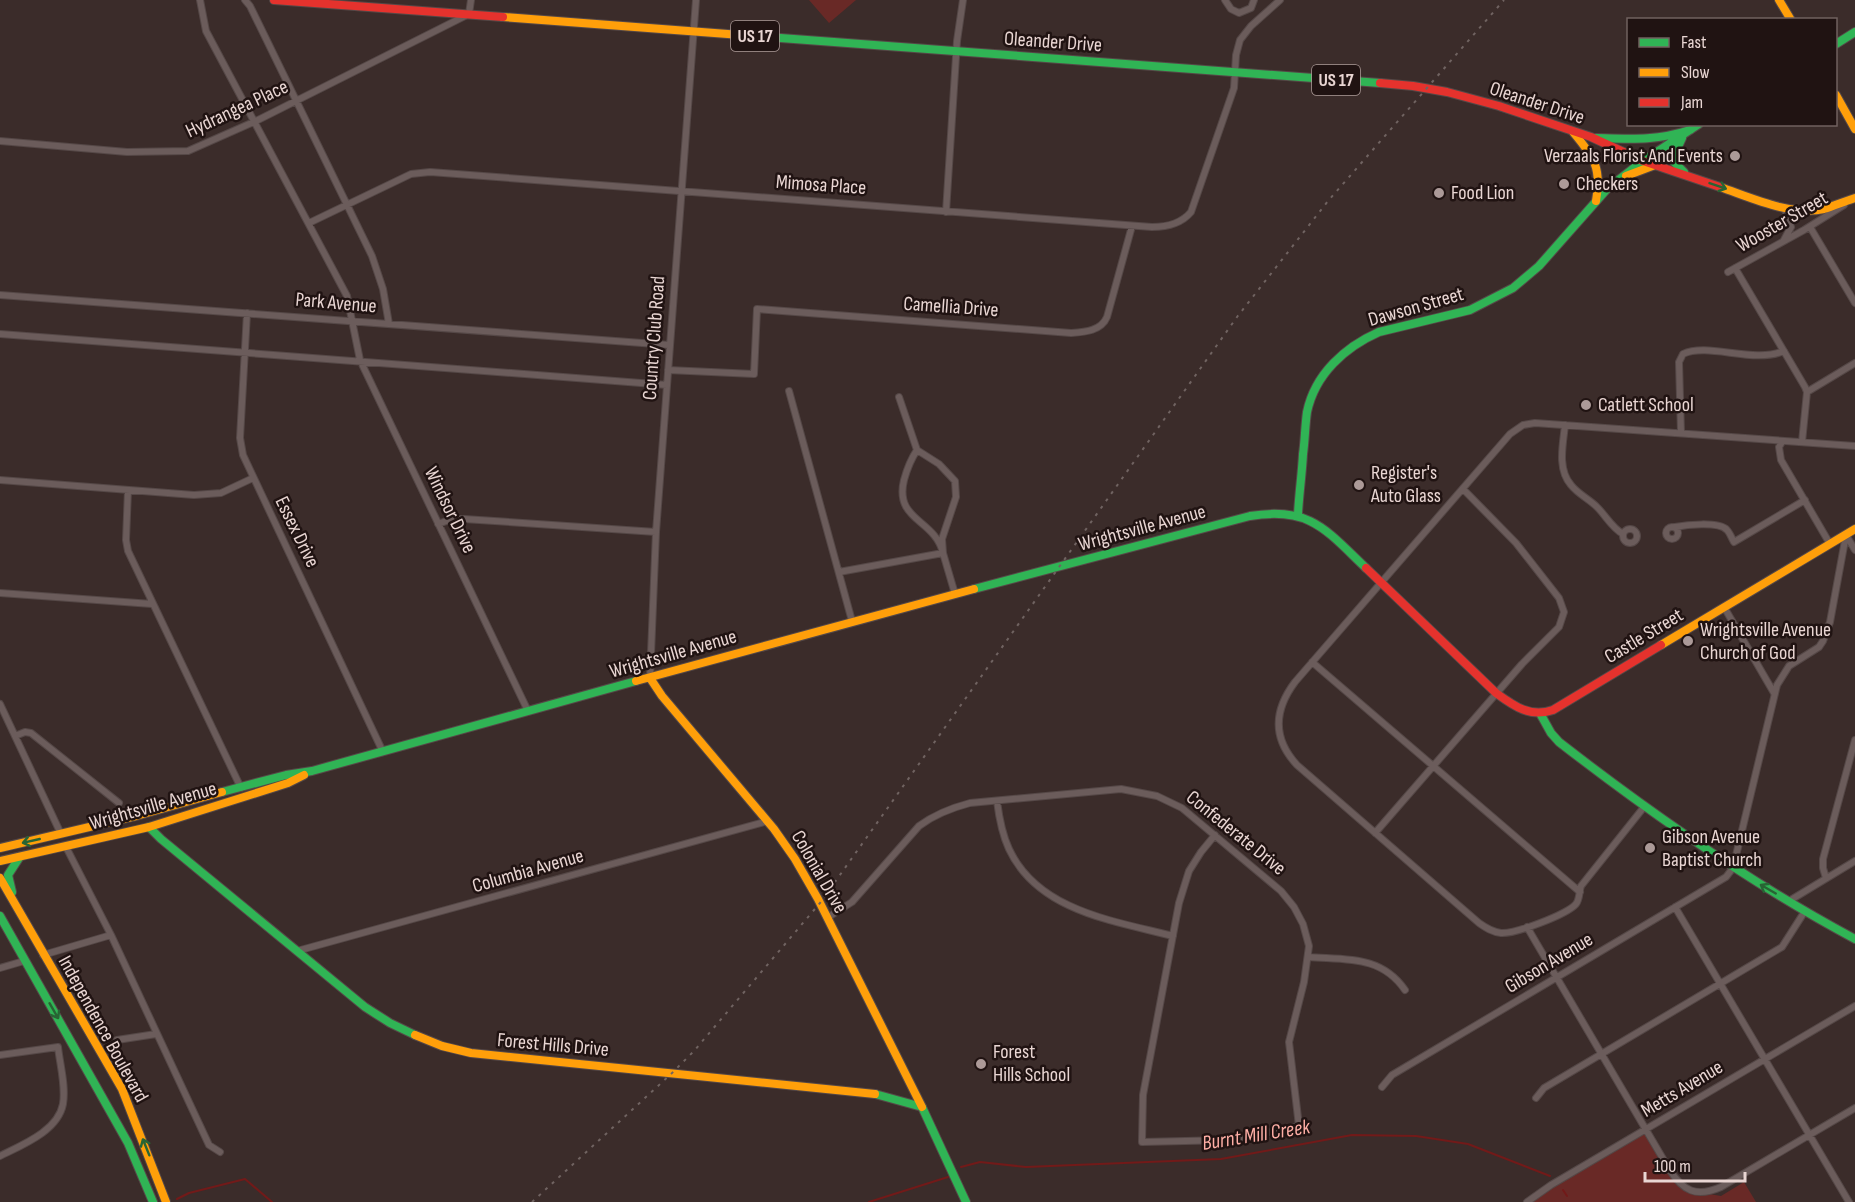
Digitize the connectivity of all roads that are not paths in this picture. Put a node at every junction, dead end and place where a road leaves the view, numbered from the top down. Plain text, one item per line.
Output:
1 (200, 0) edge
2 (245, 0) edge
3 (274, 0) edge
4 (471, 0) edge
5 (696, 0) edge
6 (963, 0) edge
7 (1225, 0) edge
8 (1254, 0) edge
9 (1280, 0) edge
10 (1779, 0) edge
11 (469, 14) junction
12 (1790, 18) edge
13 (694, 32) junction
14 (1855, 32) edge
15 (1837, 43) edge
16 (957, 51) junction
17 (1235, 73) junction
18 (1837, 97) edge
19 (295, 100) junction
20 (255, 121) junction
21 (1696, 126) edge
22 (1855, 129) edge
23 (1690, 130) junction
24 (1573, 132) junction
25 (1591, 137) junction
26 (0, 141) edge
27 (1643, 161) junction
28 (1655, 165) junction
29 (1687, 176) junction
30 (1623, 177) junction
31 (681, 191) junction
32 (1853, 199) edge
33 (1596, 201) junction
34 (347, 205) junction
35 (1784, 207) junction
36 (1809, 210) joint
37 (946, 212) junction
38 (309, 223) junction
39 (1132, 226) junction
40 (1810, 227) junction
41 (1782, 243) junction
42 (1735, 268) junction
43 (1728, 272) dead end
44 (0, 295) edge
45 (1855, 303) edge
46 (247, 313) junction
47 (352, 320) junction
48 (389, 324) junction
49 (0, 334) edge
50 (669, 345) junction
51 (1784, 351) junction
52 (244, 352) junction
53 (360, 360) junction
54 (1855, 363) edge
55 (668, 370) junction
56 (667, 385) junction
57 (789, 391) dead end
58 (1807, 392) junction
59 (899, 397) dead end
60 (1565, 425) junction
61 (1681, 433) junction
62 (1782, 442) junction
63 (1802, 442) junction
64 (1855, 446) edge
65 (917, 450) junction
66 (253, 478) junction
67 (0, 480) edge
68 (1463, 489) junction
69 (128, 490) junction
70 (1805, 500) junction
71 (1298, 514) junction
72 (438, 524) junction
73 (1675, 527) dead end
74 (1855, 529) edge
75 (656, 532) junction
76 (1623, 534) dead end
77 (1846, 535) junction
78 (1830, 544) junction
79 (1855, 550) edge
80 (943, 553) junction
81 (839, 572) junction
82 (1382, 581) junction
83 (0, 593) edge
84 (955, 594) junction
85 (152, 604) junction
86 (1724, 607) junction
87 (852, 621) junction
88 (1312, 662) junction
89 (650, 678) junction
90 (1496, 693) junction
91 (1775, 693) junction
92 (0, 704) edge
93 (528, 711) junction
94 (1541, 715) junction
95 (15, 736) junction
96 (1855, 740) edge
97 (383, 752) junction
98 (1433, 766) junction
99 (312, 771) junction
100 (241, 788) junction
101 (997, 801) junction
102 (119, 803) dead end
103 (1644, 807) junction
104 (768, 821) junction
105 (149, 827) junction
106 (1375, 833) junction
107 (61, 834) junction
108 (1215, 835) junction
109 (66, 847) junction
110 (0, 848) edge
111 (20, 857) junction
112 (0, 861) edge
113 (1855, 861) edge
114 (1733, 868) junction
115 (0, 878) edge
116 (1826, 878) junction
117 (1580, 892) junction
118 (1789, 901) junction
119 (15, 904) junction
120 (1675, 908) junction
121 (1805, 911) junction
122 (0, 916) edge
123 (827, 918) junction
124 (1527, 927) junction
125 (111, 935) junction
126 (1173, 936) junction
127 (1855, 939) edge
128 (297, 951) junction
129 (43, 955) junction
130 (1308, 957) junction
131 (24, 961) junction
132 (0, 968) edge
133 (1557, 978) junction
134 (1720, 983) junction
135 (1405, 990) dead end
136 (1855, 1006) edge
137 (156, 1035) junction
138 (117, 1040) dead end
139 (0, 1054) edge
140 (1601, 1054) junction
141 (1765, 1059) junction
142 (1382, 1087) dead end
143 (1536, 1098) dead end
144 (922, 1107) junction
145 (1855, 1108) edge
146 (1646, 1129) junction
147 (1809, 1135) junction
148 (220, 1152) dead end
149 (0, 1156) edge
150 (153, 1202) edge
151 (166, 1202) edge
152 (966, 1202) edge
153 (1527, 1202) edge
154 (1849, 1202) edge

1 - 20 street, Windsor Drive
2 - 19 street
3 - 11 street, Oleander Drive / US 17
4 - 11 street
5 - 13 street, Country Club Road
6 - 16 street
7 - 8 street
9 - 17 street, Mimosa Place
10 - 12 street
11 - 13 street, Oleander Drive / US 17
11 - 19 street, Hydrangea Place
13 - 16 street, Oleander Drive / US 17
13 - 31 street, Country Club Road
14 - 15 street
16 - 17 street, Oleander Drive / US 17
16 - 37 street
17 - 24 street, Oleander Drive / US 17
17 - 39 street, Mimosa Place
18 - 22 street
19 - 20 street, Hydrangea Place
19 - 34 street
20 - 26 street, Hydrangea Place
20 - 38 street, Windsor Drive
21 - 23 street, Dawson Street / US 17
23 - 25 street, US 17
23 - 27 street, Dawson Street / US 17
23 - 29 street
24 - 25 street, Oleander Drive / US 17
24 - 33 street
25 - 27 street, Oleander Drive / US 17
27 - 28 street, Oleander Drive / US 17
27 - 30 street, Dawson Street
28 - 29 street, Oleander Drive / US 17
28 - 30 street, Dawson Street
29 -> 35 street, Oleander Drive / US 17
30 - 33 street, Dawson Street
31 - 34 street, Mimosa Place
31 - 37 street, Mimosa Place
31 - 50 street, Country Club Road
32 - 36 street, Wooster Street / US 17
32 - 40 street, Wooster Street
33 - 71 street, Dawson Street
34 - 38 street, Mimosa Place
34 - 48 street
35 - 36 street, Oleander Drive / US 17
35 - 41 street
37 - 39 street, Mimosa Place
38 - 47 street, Windsor Drive
39 - 55 street, Camellia Drive
40 - 41 street, Wooster Street
40 - 45 street
41 - 42 street, Wooster Street
42 - 43 street, Wooster Street
42 - 51 street
44 - 46 street, Park Avenue
46 - 47 street, Park Avenue
46 - 52 street, Essex Drive
47 - 48 street, Park Avenue
47 - 53 street, Windsor Drive
48 - 50 street, Park Avenue
49 - 52 street
50 - 55 street, Country Club Road
51 - 58 street
51 - 61 street
52 - 53 street
52 - 66 street, Essex Drive
53 - 56 street
53 - 72 street, Windsor Drive
54 - 58 street
55 - 56 street, Country Club Road
56 - 75 street, Country Club Road
57 - 81 street
58 - 63 street
59 - 65 street
60 - 61 street
60 - 68 street
60 - 76 street
61 - 62 street
62 - 63 street
62 - 70 street
63 - 64 street
65 - 80 street
65 - 80 street
66 - 69 street
66 - 97 street, Essex Drive
67 - 69 street
68 - 82 street
68 - 90 street
69 - 85 street
70 - 73 street
70 - 78 street
71 - 82 street, Wrightsville Avenue
71 - 84 street, Wrightsville Avenue
72 - 75 street
72 - 93 street, Windsor Drive
74 - 77 street, Castle Street
75 - 89 street, Country Club Road
77 - 78 street, Castle Street
77 - 79 street
77 - 91 street
78 - 86 street, Castle Street
80 - 81 street
80 - 84 street
81 - 87 street
82 - 88 street
82 - 90 street, Wrightsville Avenue
83 - 85 street
84 - 87 street, Wrightsville Avenue
85 - 100 street
86 - 91 street
86 - 94 street, Castle Street
87 - 89 street, Wrightsville Avenue
88 - 98 street
88 - 106 street
89 - 93 street, Wrightsville Avenue
89 - 104 street, Colonial Drive
90 - 94 street, Wrightsville Avenue
90 - 98 street
91 - 114 street
92 - 95 street
93 - 97 street, Wrightsville Avenue
94 - 103 street
95 - 102 street
95 - 107 street
96 - 116 street
97 - 99 street, Wrightsville Avenue
98 - 106 street
98 - 117 street
99 - 100 street, Wrightsville Avenue
99 - 105 street, Wrightsville Avenue
100 - 107 street, Wrightsville Avenue
101 - 108 street, Confederate Drive
101 - 123 street, Confederate Drive
101 - 126 street
103 - 114 street
103 - 117 street
104 - 123 street, Colonial Drive
104 - 128 street, Columbia Avenue
105 - 109 street, Wrightsville Avenue
105 - 128 street, Forest Hills Drive
106 - 124 street
107 -> 110 street, Wrightsville Avenue
108 - 126 street
108 - 130 street, Confederate Drive
109 - 111 street, Wrightsville Avenue
109 - 125 street
111 - 112 street, Wrightsville Avenue
111 - 119 street
113 - 116 street
118 -> 114 street
114 - 120 street, Gibson Avenue
115 - 119 street, Independence Boulevard
116 - 118 street
117 - 124 street
118 - 121 street
119 - 129 street, Independence Boulevard
120 - 133 street, Gibson Avenue
120 - 134 street
121 - 127 street
121 - 134 street
122 - 131 street, Independence Boulevard
123 - 144 street, Colonial Drive
124 - 133 street
125 - 129 street
125 - 137 street
126 - 130 street, Confederate Drive
128 - 144 street, Forest Hills Drive
151 -> 129 street, Independence Boulevard
130 - 135 street
131 - 132 street
131 -> 150 street, Independence Boulevard
133 - 140 street
133 - 142 street, Gibson Avenue
134 - 140 street
134 - 141 street
136 - 141 street, Metts Avenue
137 - 138 street
137 - 148 street
139 - 149 street
140 - 143 street
140 - 146 street
141 - 146 street, Metts Avenue
141 - 147 street
144 - 152 street
145 - 147 street
146 - 147 street
146 - 153 street, Metts Avenue
147 - 154 street

